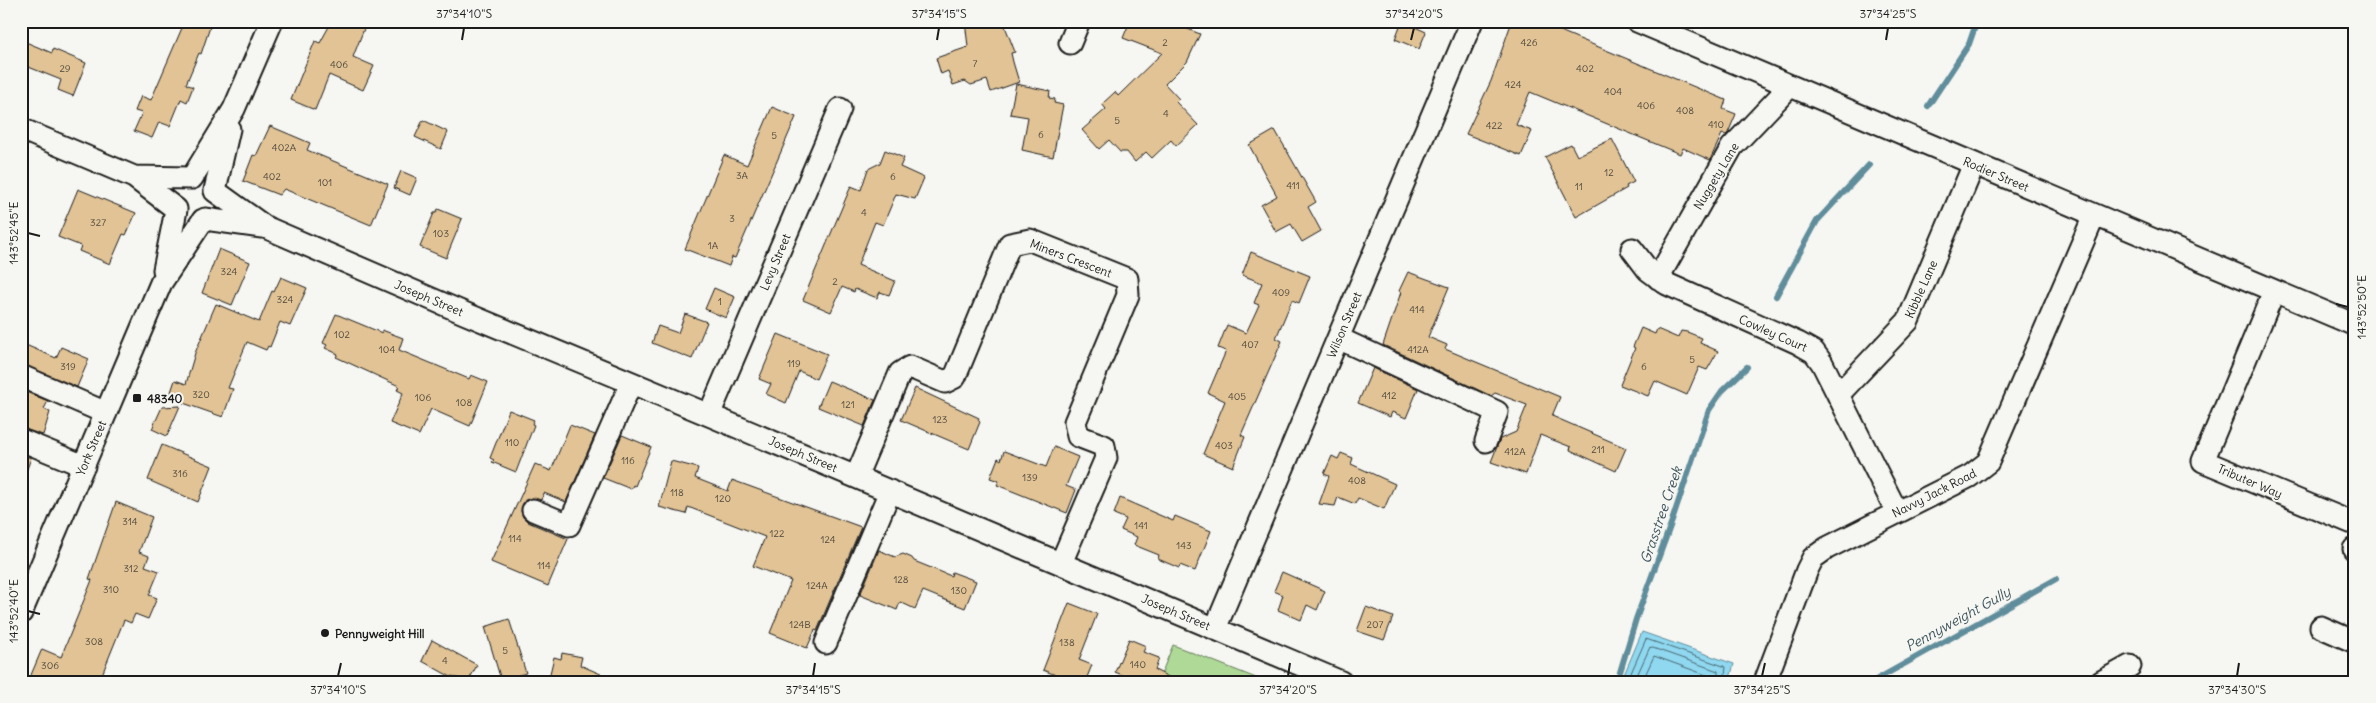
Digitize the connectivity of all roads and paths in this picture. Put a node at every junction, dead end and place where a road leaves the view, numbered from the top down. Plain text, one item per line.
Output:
1 (272, 21) edge
2 (1079, 21) edge
3 (1472, 21) edge
4 (1637, 21) edge
5 (1070, 43) dead end
6 (1790, 86) junction
7 (234, 109) junction
8 (840, 109) dead end
9 (21, 129) edge
10 (1974, 164) junction
11 (134, 177) junction
12 (191, 178) junction
13 (215, 190) junction
14 (176, 209) junction
15 (2094, 216) junction
16 (204, 220) junction
17 (265, 227) junction
18 (1632, 249) dead end
19 (1658, 278) junction
20 (161, 283) junction
21 (2274, 291) junction
22 (2355, 325) edge
23 (1338, 338) junction
24 (21, 376) edge
25 (631, 382) junction
26 (1838, 395) junction
27 (106, 413) junction
28 (710, 415) junction
29 (21, 440) edge
30 (1486, 441) dead end
31 (84, 466) junction
32 (856, 477) junction
33 (890, 491) junction
34 (533, 510) dead end
35 (1897, 512) junction
36 (2355, 524) edge
37 (1061, 564) junction
38 (21, 614) edge
39 (2321, 628) dead end
40 (1215, 629) junction
41 (2355, 642) edge
42 (826, 643) dead end
43 (2130, 666) dead end
44 (1341, 682) edge
45 (1766, 682) edge
46 (2101, 682) edge

1 - 7 street
2 - 5 street
3 - 23 street, Wilson Street
4 - 6 street, Rodier Street
6 - 10 street, Rodier Street
6 - 19 street, Nuggety Lane
7 - 12 street
7 - 13 street
8 - 28 street, Levy Street
9 - 11 street
10 - 15 street, Rodier Street
10 - 26 street, Kibble Lane
11 - 12 street
11 - 14 street
12 - 13 street
12 - 14 street
13 - 16 street
13 - 17 street, Joseph Street
14 - 16 street
14 - 20 street, York Street
15 - 21 street, Rodier Street
15 - 35 street, Navvy Jack Road
16 - 17 street, Joseph Street
16 - 20 street, York Street
17 - 25 street, Joseph Street
18 - 19 street, Cowley Court
19 - 26 street, Cowley Court
20 - 27 street, York Street
21 - 22 street, Rodier Street
21 - 36 street, Tributer Way
23 - 30 street
23 - 40 street, Wilson Street
24 - 27 street
25 - 28 street, Joseph Street
25 - 34 street
26 - 35 street, Cowley Court
27 - 31 street, York Street
28 - 32 street, Joseph Street
29 - 31 street
31 - 38 street, York Street
32 - 33 street, Joseph Street
32 - 37 street, Miners Crescent
33 - 37 street, Joseph Street
33 - 42 street
35 - 45 street, Navvy Jack Road
37 - 40 street, Joseph Street
39 - 41 street
40 - 44 street, Joseph Street
43 - 46 street

